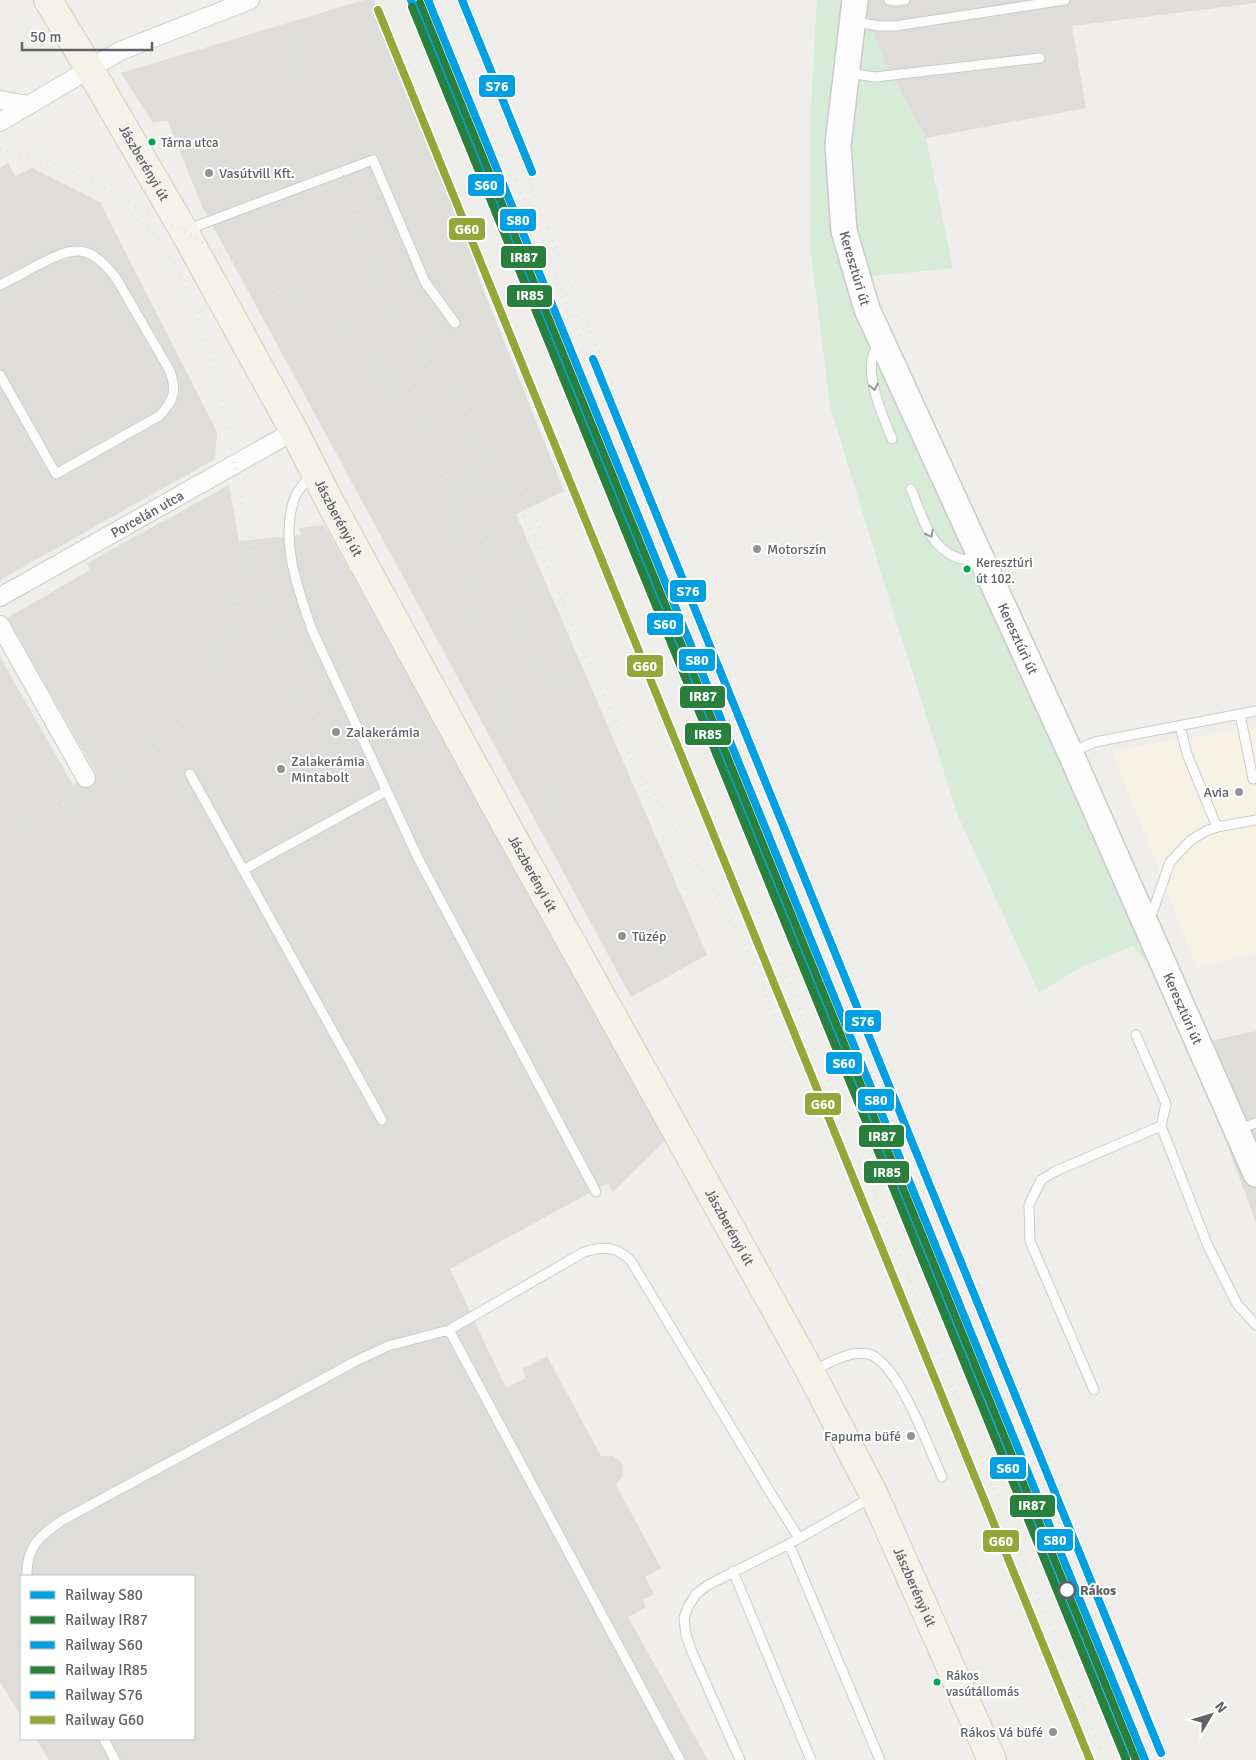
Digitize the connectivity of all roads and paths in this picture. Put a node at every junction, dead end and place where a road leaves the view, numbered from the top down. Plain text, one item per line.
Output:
1 (48, 0) edge
2 (250, 0) edge
3 (889, 0) edge
4 (905, 0) edge
5 (1065, 0) edge
6 (854, 11) edge
7 (1040, 58) dead end
8 (89, 68) junction
9 (846, 72) junction
10 (0, 100) edge
11 (29, 106) junction
12 (0, 122) edge
13 (184, 231) junction
14 (0, 285) edge
15 (455, 323) dead end
16 (881, 340) junction
17 (0, 375) edge
18 (294, 431) junction
19 (892, 438) dead end
20 (314, 471) junction
21 (911, 489) dead end
22 (983, 562) junction
23 (0, 597) edge
24 (0, 625) edge
25 (1256, 711) edge
26 (1240, 714) junction
27 (1180, 726) junction
28 (1070, 752) junction
29 (190, 774) dead end
30 (86, 778) dead end
31 (1253, 779) dead end
32 (386, 791) junction
33 (1256, 820) edge
34 (1217, 827) junction
35 (244, 870) junction
36 (1147, 927) junction
37 (1136, 1035) dead end
38 (382, 1120) dead end
39 (1161, 1126) junction
40 (1248, 1137) edge
41 (1256, 1174) edge
42 (596, 1192) dead end
43 (1256, 1325) edge
44 (449, 1330) junction
45 (811, 1373) junction
46 (1094, 1390) dead end
47 (942, 1477) dead end
48 (874, 1495) junction
49 (799, 1538) junction
50 (789, 1544) junction
51 (733, 1572) junction
52 (26, 1575) edge
53 (105, 1740) edge
54 (115, 1760) edge
55 (680, 1760) edge
56 (740, 1760) edge
57 (811, 1760) edge
58 (880, 1760) edge
59 (992, 1760) edge

1 - 8 main road, Jászberényi út
2 - 8 street
3 - 4 lane
5 - 6 lane
6 - 9 main road, Keresztúri út
7 - 9 lane
8 - 11 street
8 - 13 main road, Jászberényi út
9 - 16 main road, Keresztúri út
10 - 11 street
11 - 12 street
13 - 15 lane
13 - 18 main road, Jászberényi út
14 - 17 lane
16 -> 19 lane
16 - 22 main road, Keresztúri út
18 - 20 main road, Jászberényi út
18 - 23 street, Porcelán utca
20 - 32 lane
20 - 45 main road, Jászberényi út
21 -> 22 lane
22 - 28 main road, Keresztúri út
24 - 30 street
25 - 26 lane
26 - 27 lane
26 - 31 lane
27 - 28 lane
27 - 34 lane
28 - 36 main road, Keresztúri út
29 - 35 lane
32 - 35 lane
32 - 42 lane
33 - 34 lane
34 - 36 lane
35 - 38 lane
36 - 40 main road, Keresztúri út
37 - 39 lane
39 - 43 lane
39 - 46 lane
40 - 41 main road, Keresztúri út
44 - 49 lane
44 - 52 lane
44 - 55 lane
45 - 47 lane
45 - 48 main road, Jászberényi út
48 - 49 lane
48 - 59 main road, Jászberényi út
49 - 50 lane
50 - 51 lane
50 - 58 lane
51 - 56 lane
51 - 57 lane
53 - 54 lane

